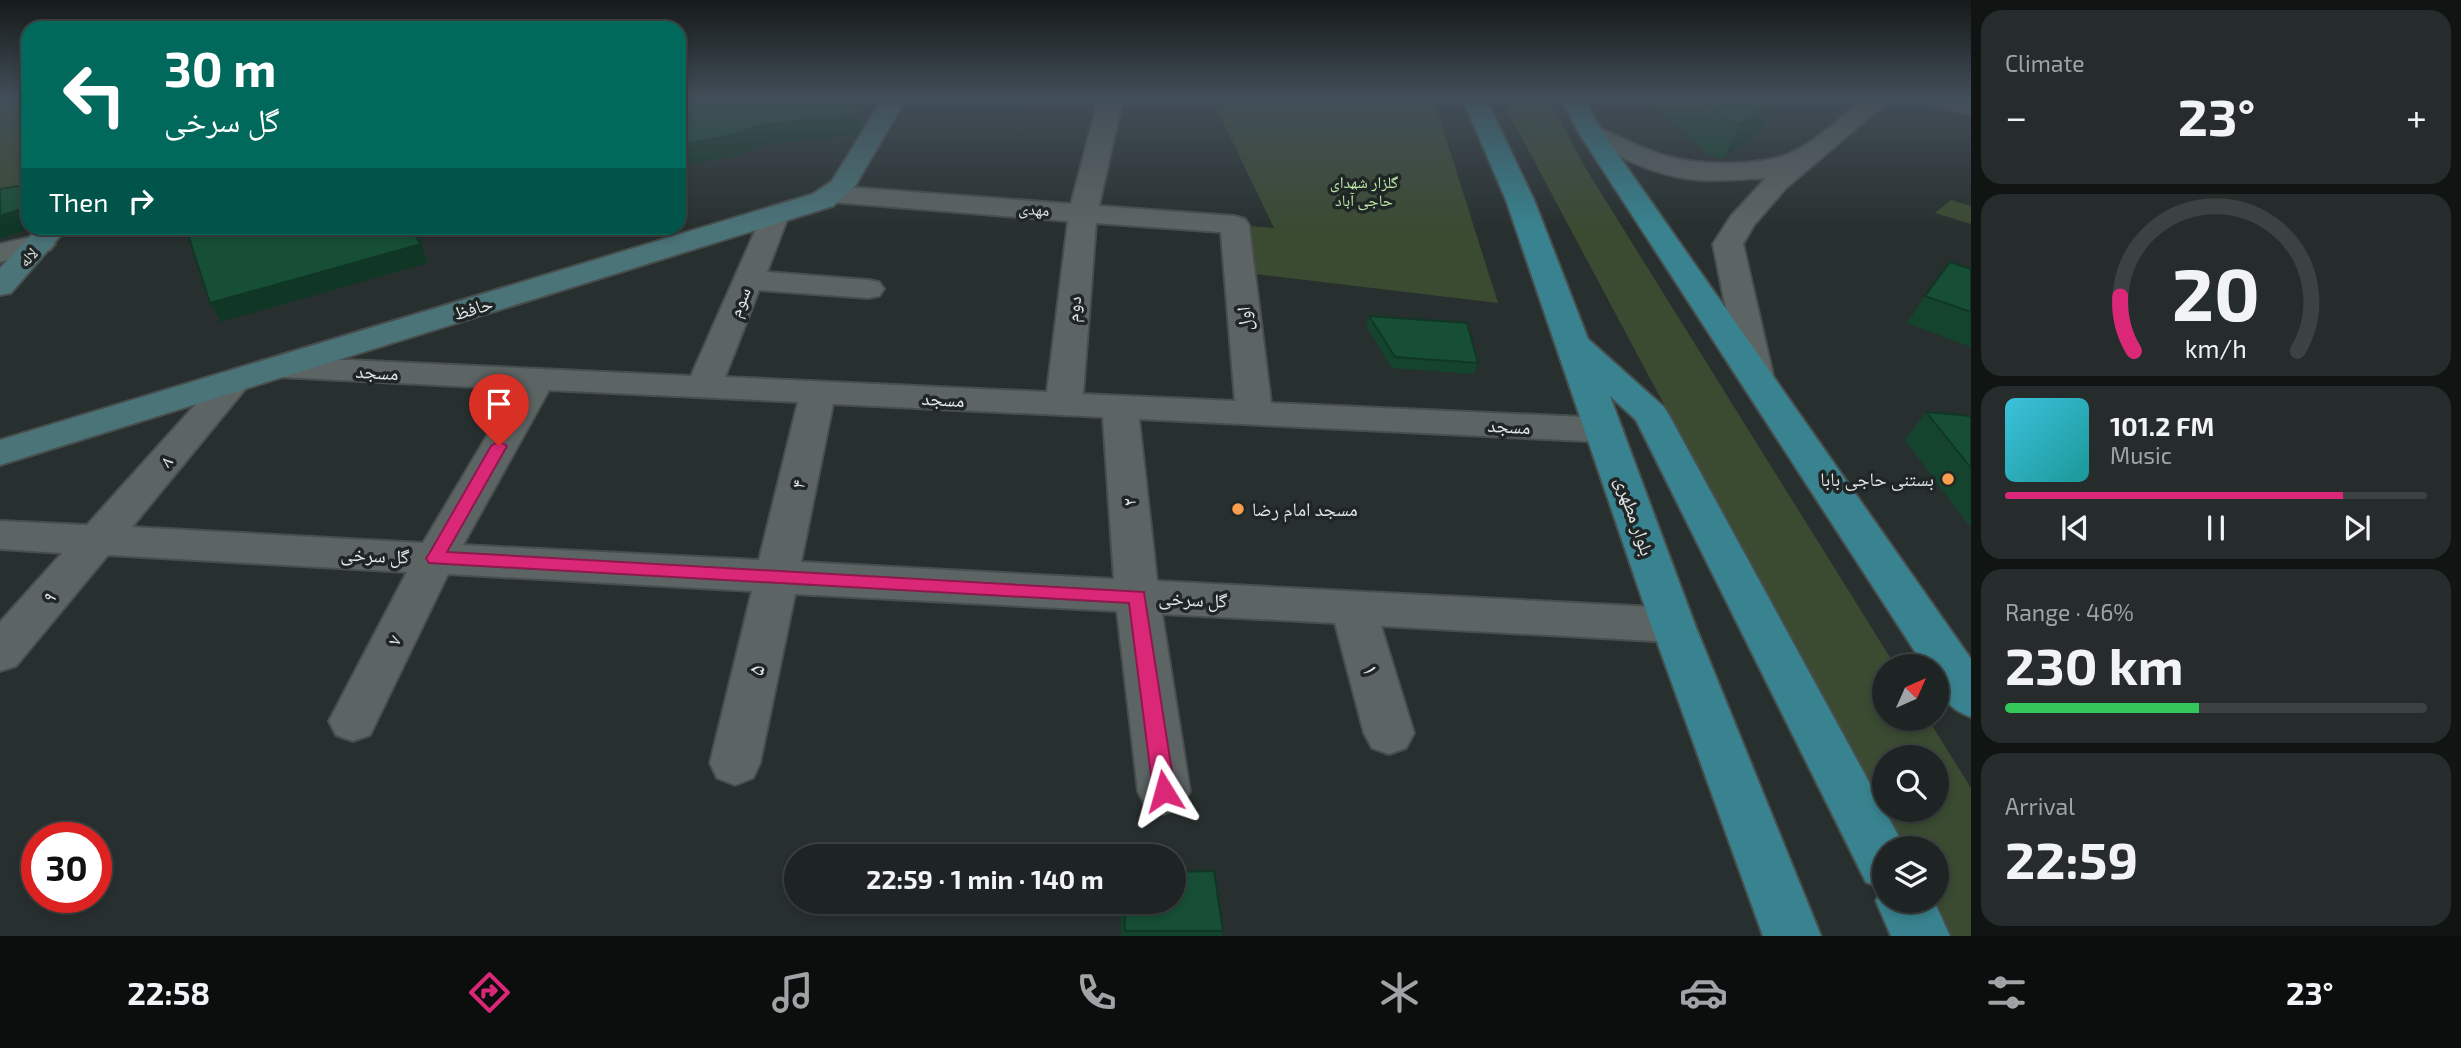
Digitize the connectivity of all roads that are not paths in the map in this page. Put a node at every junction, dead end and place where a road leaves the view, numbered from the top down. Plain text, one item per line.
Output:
1 (870, 141) edge
2 (1100, 141) edge
3 (1493, 141) edge
4 (1596, 141) edge
5 (1607, 141) edge
6 (1824, 141) edge
7 (1805, 155) junction
8 (833, 194) junction
9 (1083, 213) junction
10 (774, 217) junction
11 (1235, 225) joint
12 (47, 236) edge
13 (0, 253) edge
14 (748, 280) junction
15 (0, 286) edge
16 (868, 289) dead end
17 (1571, 340) junction
18 (281, 367) junction
19 (1756, 375) junction
20 (538, 379) junction
21 (234, 382) junction
22 (704, 387) junction
23 (818, 393) junction
24 (1064, 404) junction
25 (1120, 407) junction
26 (1254, 414) junction
27 (1605, 430) junction
28 (0, 453) edge
29 (0, 534) edge
30 (98, 540) junction
31 (435, 558) junction
32 (777, 576) junction
33 (1137, 596) junction
34 (1353, 608) junction
35 (1673, 625) junction
36 (0, 653) edge
37 (1971, 697) edge
38 (353, 721) dead end
39 (1389, 733) dead end
40 (735, 763) dead end
41 (1164, 791) dead end
42 (1872, 839) edge
43 (1909, 913) edge
44 (1792, 936) edge
45 (1921, 936) edge

1 - 8 street
2 - 9 street, دوم
3 - 17 main road, بلوار مطهری
4 - 19 main road
5 - 7 street
6 - 7 street
7 - 19 street
8 - 9 street, مهدی
8 - 10 street, حافظ
9 - 11 street, مهدی
9 - 24 street, دوم
10 - 14 street, سوم
10 - 18 street, حافظ
11 - 26 street, اول
12 - 13 street
12 - 15 street, لاله
14 - 16 street
14 - 22 street, سوم
17 - 27 main road, بلوار مطهری
17 - 42 main road
18 - 20 street, مسجد
18 - 21 street, حافظ
19 - 37 main road
20 - 22 street, مسجد
20 - 31 street, ۷
21 - 28 street, حافظ
21 - 30 street, ۸
22 - 23 street, مسجد
23 - 24 street, مسجد
23 - 32 street, ۴
24 - 25 street, مسجد
25 - 26 street, مسجد
25 - 33 street, ۲
26 - 27 street, مسجد
27 - 35 main road, بلوار مطهری
29 - 30 street, گل سرخی
30 - 31 street, گل سرخی
30 - 36 street, ۹
31 - 32 street, گل سرخی
31 - 38 street, ۷
32 - 33 street, گل سرخی
32 - 40 street, ۵
33 - 34 street, گل سرخی
33 - 41 street, ۲
34 - 35 street, گل سرخی
34 - 39 street, ۱
35 - 44 main road, بلوار مطهری
43 - 45 main road

